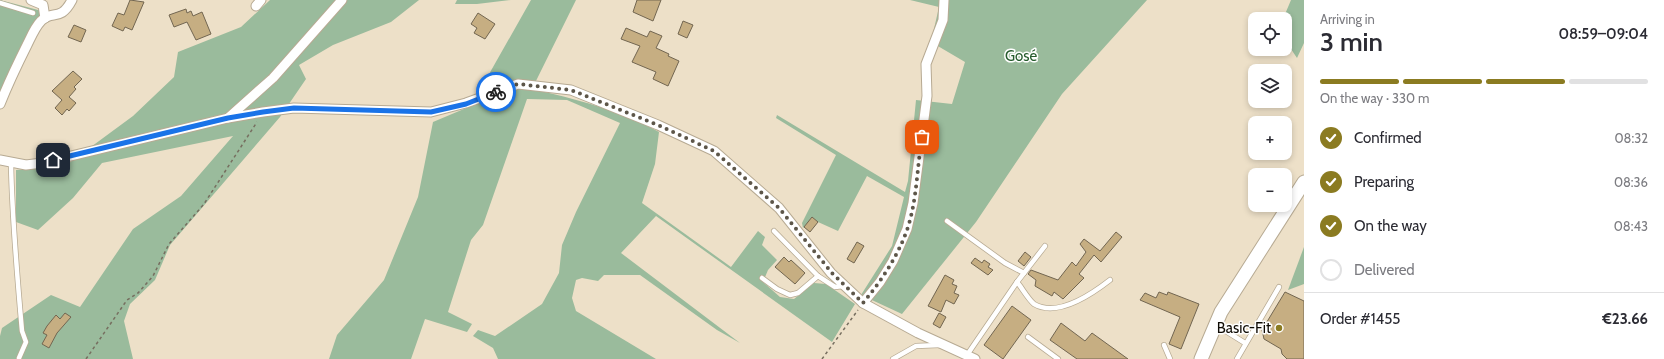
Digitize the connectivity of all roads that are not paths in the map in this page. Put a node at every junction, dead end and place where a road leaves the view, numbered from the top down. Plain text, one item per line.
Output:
1 (31, 0) edge
2 (72, 0) edge
3 (342, 0) edge
4 (944, 0) edge
5 (0, 3) edge
6 (33, 13) dead end
7 (45, 18) junction
8 (0, 104) edge
9 (228, 118) junction
10 (0, 160) edge
11 (11, 163) junction
12 (1304, 182) edge
13 (1304, 196) edge
14 (947, 221) dead end
15 (774, 231) dead end
16 (1045, 246) dead end
17 (1024, 273) junction
18 (818, 276) junction
19 (762, 278) dead end
20 (1110, 280) dead end
21 (1017, 282) junction
22 (845, 286) junction
23 (1279, 287) dead end
24 (863, 303) junction
25 (1218, 326) junction
26 (1028, 337) dead end
27 (1245, 343) junction
28 (943, 345) junction
29 (1164, 345) dead end
30 (967, 355) junction
31 (19, 358) dead end
32 (893, 359) edge
33 (976, 359) edge
34 (1058, 359) edge
35 (1170, 359) edge
36 (1201, 359) edge
37 (1209, 359) edge
38 (1237, 359) edge

1 - 7 street
2 - 7 street
3 - 9 street
4 - 24 street
5 - 6 lane
7 - 8 street
9 - 11 street
9 - 22 street
10 - 11 street
11 - 31 lane
12 - 25 main road
13 - 25 main road
14 - 17 lane
15 - 18 lane
16 - 17 lane
17 - 21 lane
18 - 19 lane
18 - 22 lane
20 - 21 lane
21 - 30 lane
22 - 24 street
23 - 27 lane
24 - 28 street
25 - 27 lane
25 - 36 main road
25 - 37 main road
26 - 34 lane
27 - 38 lane
28 - 30 street
28 - 32 lane
29 - 35 lane
30 - 33 street

